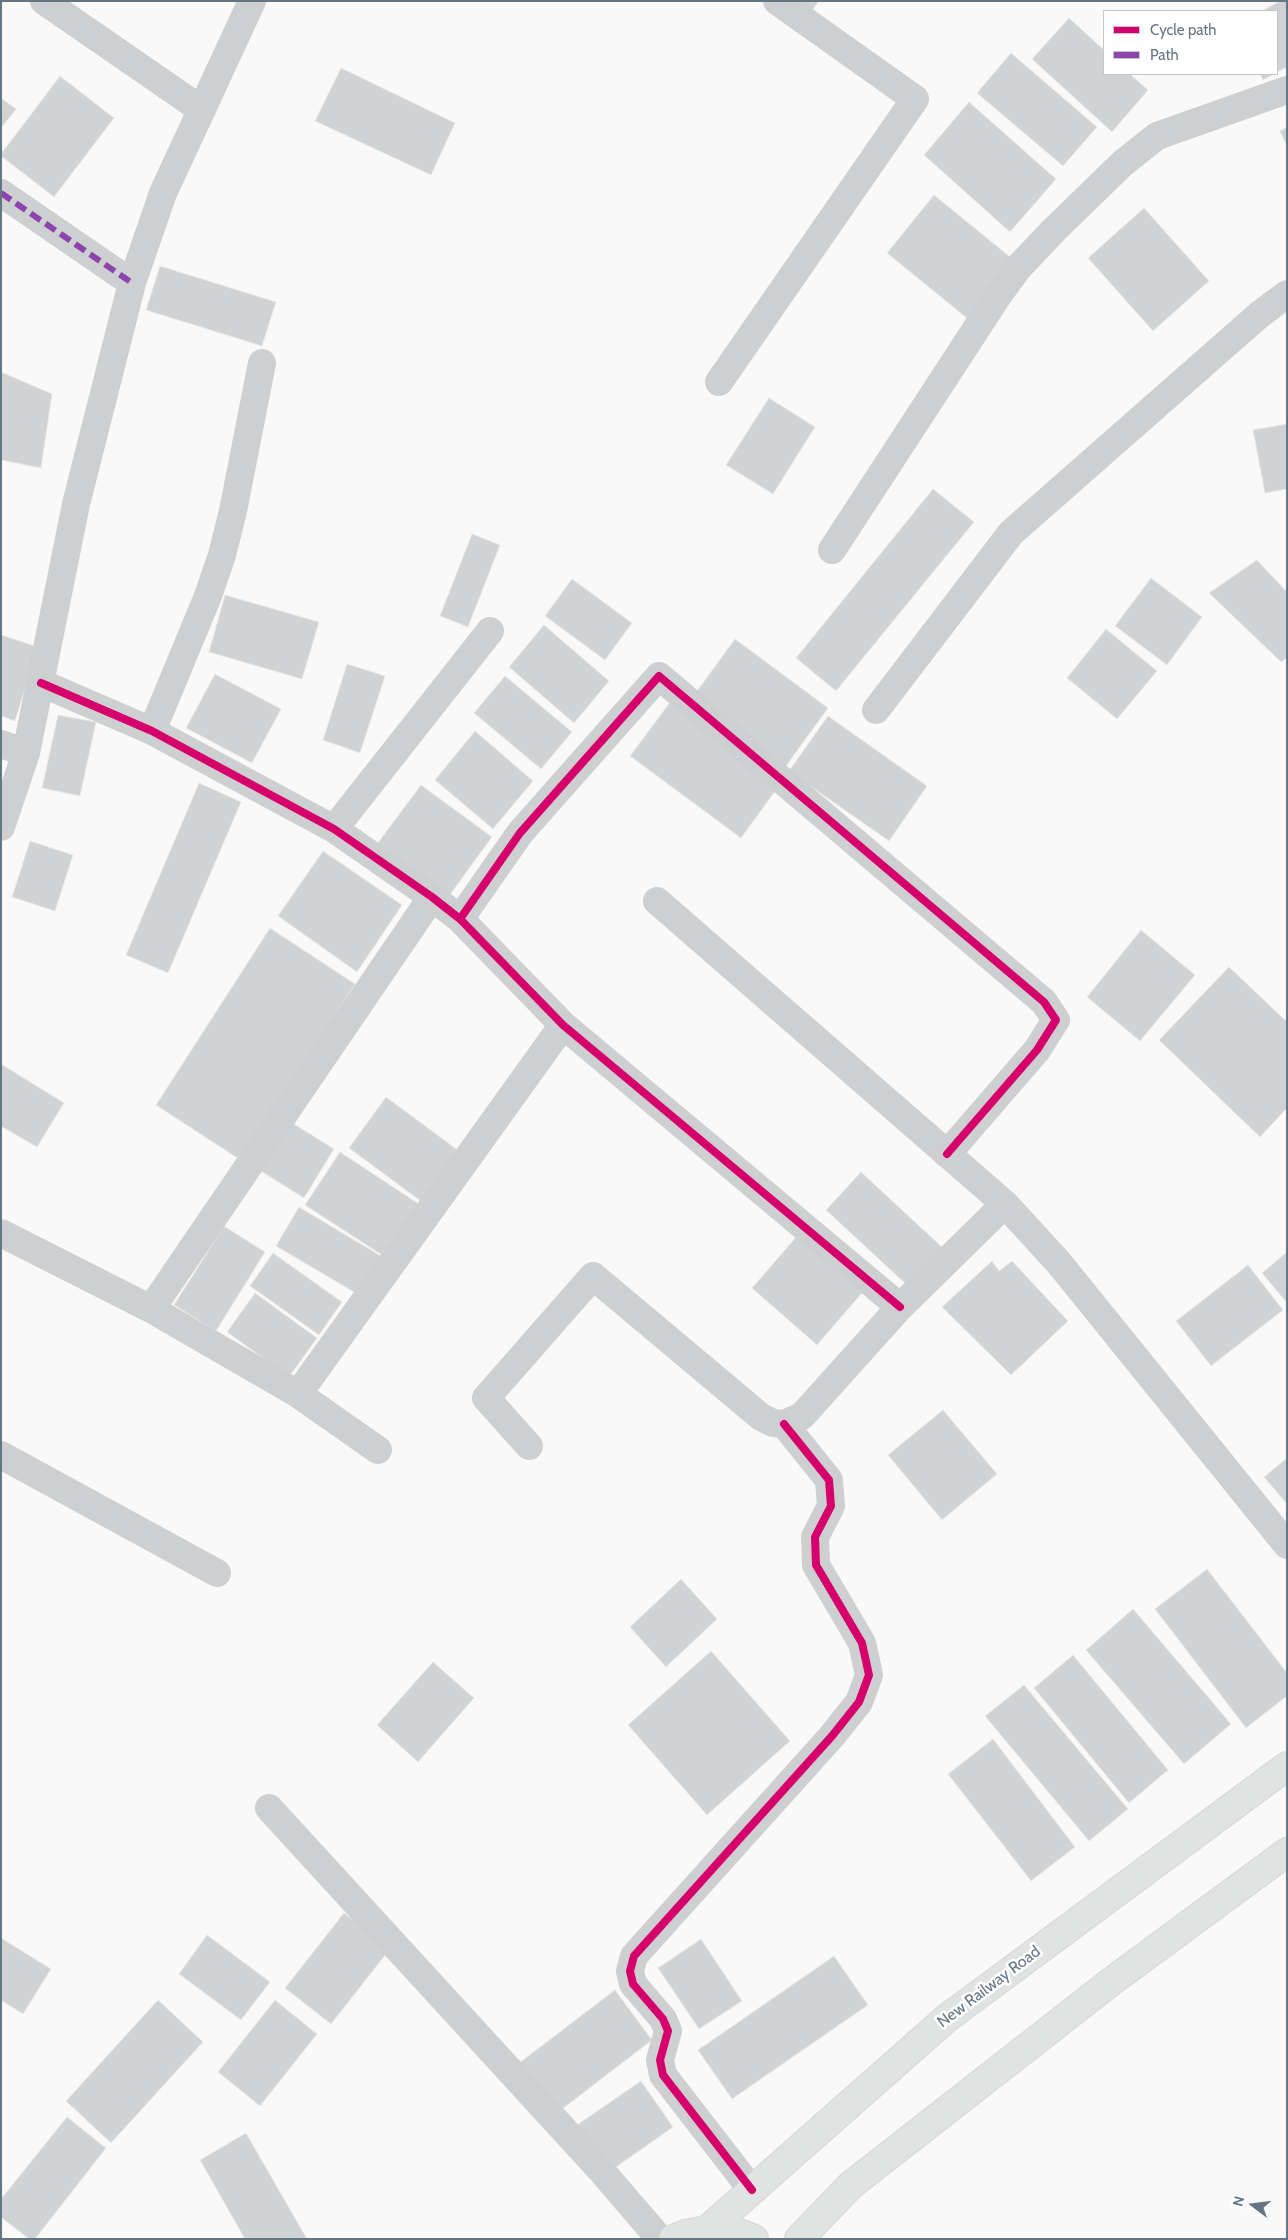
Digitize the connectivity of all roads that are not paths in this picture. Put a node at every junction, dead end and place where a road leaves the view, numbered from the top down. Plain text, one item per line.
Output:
1 (44, 1) edge
2 (252, 1) edge
3 (777, 1) edge
4 (1287, 90) edge
5 (202, 110) junction
6 (1, 193) edge
7 (132, 282) junction
8 (1287, 294) edge
9 (262, 363) dead end
10 (720, 382) dead end
11 (832, 550) dead end
12 (490, 631) dead end
13 (41, 682) junction
14 (876, 710) dead end
15 (152, 731) junction
16 (14, 749) edge
17 (1, 827) edge
18 (334, 830) junction
19 (432, 896) junction
20 (657, 901) dead end
21 (460, 919) junction
22 (563, 1025) junction
23 (947, 1154) junction
24 (1005, 1204) junction
25 (1, 1233) edge
26 (900, 1307) junction
27 (151, 1309) junction
28 (298, 1394) junction
29 (784, 1424) junction
30 (529, 1446) dead end
31 (378, 1450) dead end
32 (1, 1456) edge
33 (1287, 1545) edge
34 (217, 1573) dead end
35 (1287, 1766) edge
36 (269, 1808) dead end
37 (1287, 1852) edge
38 (752, 2190) junction
39 (707, 2230) junction
40 (660, 2239) edge
41 (673, 2239) edge
42 (754, 2239) edge
43 (799, 2239) edge

1 - 5 street
2 - 5 street
3 - 10 street
4 - 11 street
5 - 7 street
6 - 7 street
7 - 13 street
8 - 14 street
9 - 15 street
12 - 18 street
13 - 15 street
13 - 16 street
15 - 18 street
16 - 17 street
18 - 19 street
19 - 21 street
19 - 27 street
20 - 23 street
21 - 22 street
21 - 23 street
22 - 26 street
22 - 28 street
23 - 24 street
24 - 26 street
24 - 33 street
25 - 27 street
26 - 29 street
27 - 28 street
28 - 31 street
29 - 30 street
29 - 38 street
32 - 34 street
35 - 38 main road, New Railway Road
36 - 40 street
37 - 43 main road
38 - 39 main road, New Railway Road
39 - 41 main road
39 - 42 main road

